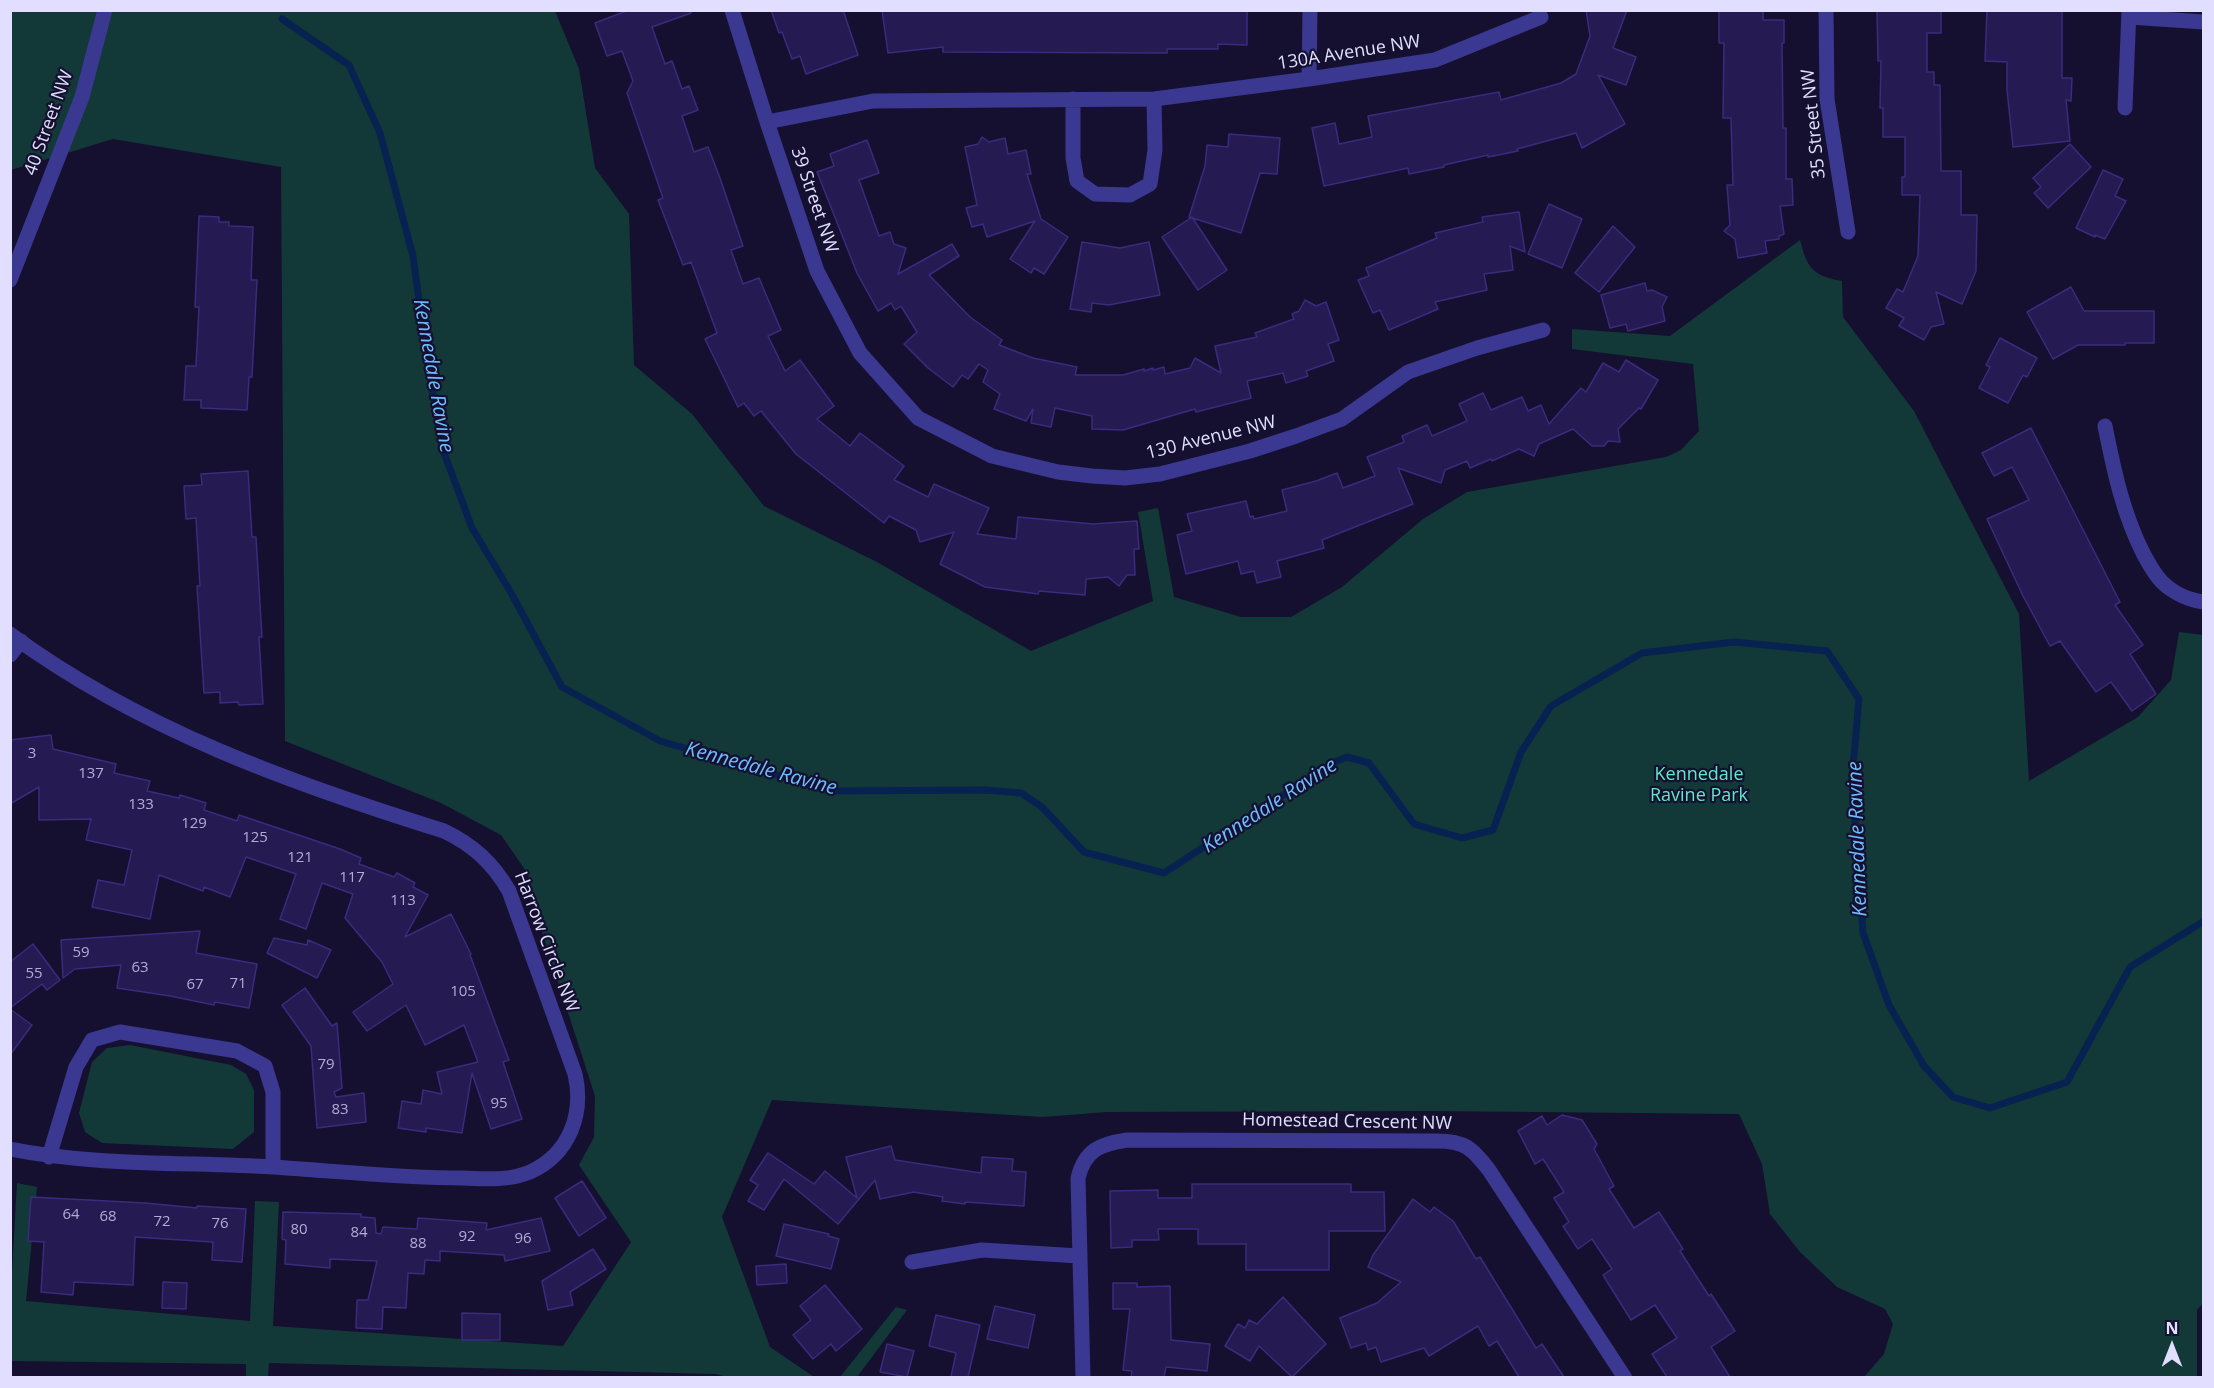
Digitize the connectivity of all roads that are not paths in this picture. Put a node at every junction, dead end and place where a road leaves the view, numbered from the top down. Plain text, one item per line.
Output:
1 (105, 10) edge
2 (732, 10) edge
3 (1310, 10) edge
4 (1826, 10) edge
5 (2129, 14) edge
6 (1541, 17) dead end
7 (2204, 22) edge
8 (1309, 79) junction
9 (1073, 99) junction
10 (1155, 99) junction
11 (2125, 108) dead end
12 (767, 122) junction
13 (1848, 232) dead end
14 (10, 280) edge
15 (1543, 330) dead end
16 (890, 386) joint
17 (2105, 426) dead end
18 (2204, 602) edge
19 (16, 638) edge
20 (10, 655) edge
21 (10, 1149) edge
22 (49, 1157) junction
23 (273, 1167) junction
24 (1079, 1256) junction
25 (912, 1262) dead end
26 (1083, 1377) edge
27 (1624, 1377) edge

1 - 14 street, 40 Street NW
2 - 12 street, 39 Street NW
3 - 8 street
4 - 13 street, 35 Street NW
5 - 7 street
5 - 11 street
6 - 8 street, 130A Avenue NW
8 - 10 street, 130A Avenue NW
9 - 10 street, 130A Avenue NW
9 - 10 street
9 - 12 street, 130A Avenue NW
12 - 16 street, 39 Street NW
15 - 16 street, 130 Avenue NW
17 - 18 street
19 - 20 street, Harrow Circle NW
19 - 23 street, Harrow Circle NW
21 - 22 street, Harrow Circle NW
22 - 23 street, Harrow Circle NW
22 - 23 street
24 - 25 street
24 - 26 street, Homestead Crescent NW
24 - 27 street, Homestead Crescent NW

